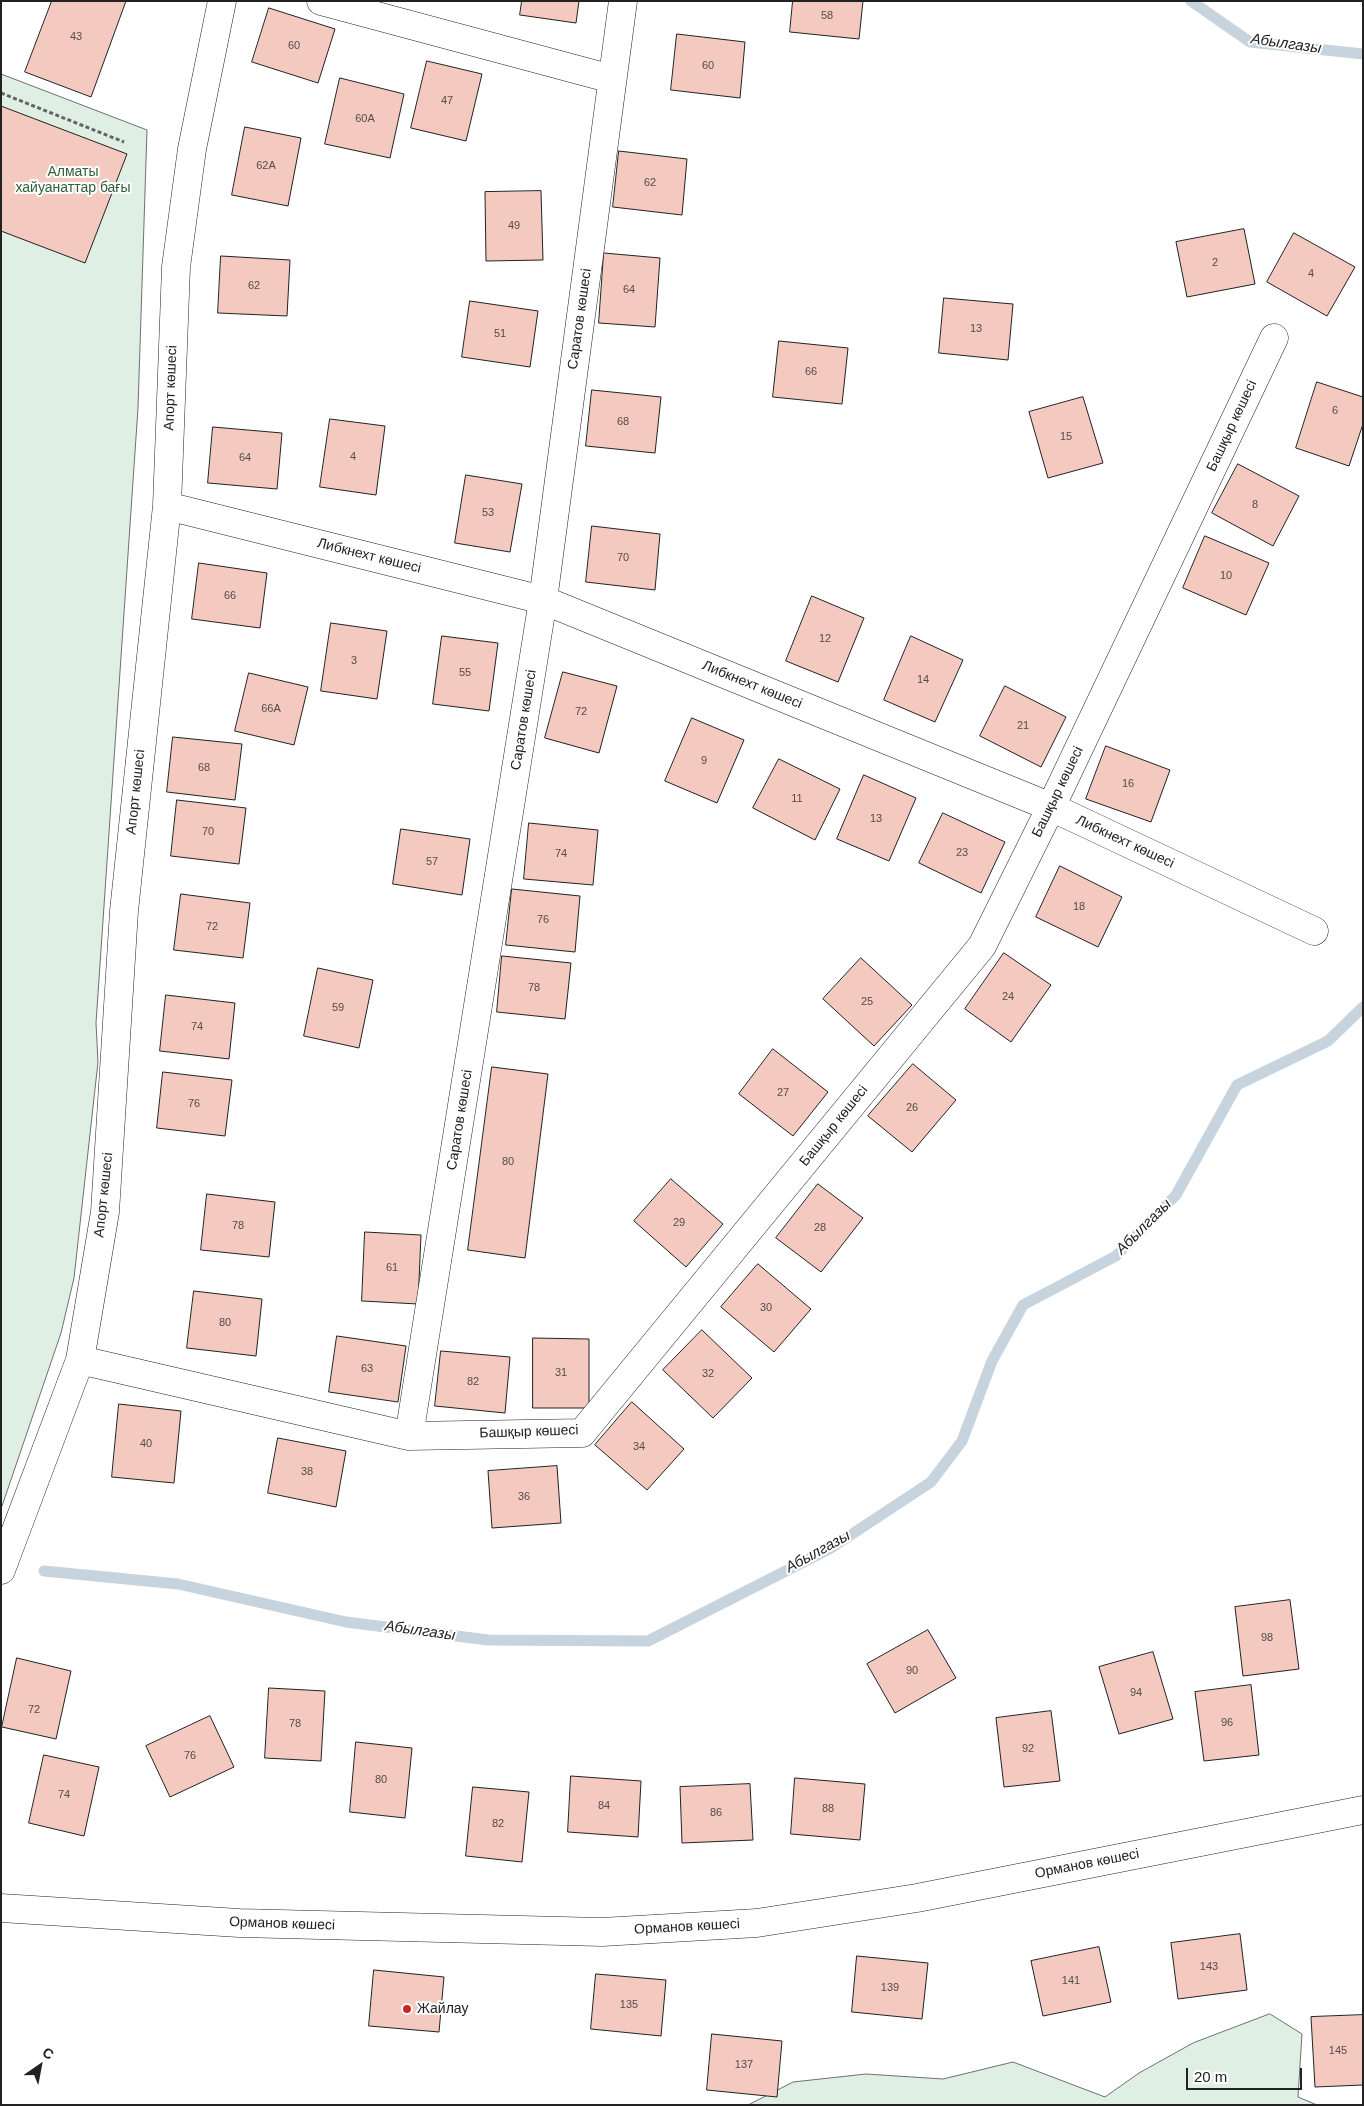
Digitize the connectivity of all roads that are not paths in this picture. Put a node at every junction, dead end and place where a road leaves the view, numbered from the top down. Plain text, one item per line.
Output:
1 (222, 1) edge
2 (321, 1) edge
3 (623, 1) edge
4 (612, 79) junction
5 (1274, 338) dead end
6 (167, 506) junction
7 (543, 600) junction
8 (1052, 807) junction
9 (1314, 931) dead end
10 (80, 1360) junction
11 (409, 1436) junction
12 (1, 1570) edge
13 (1363, 1810) edge
14 (1, 1908) edge

1 - 6 street, Апорт көшесі
2 - 4 street
3 - 4 street, Саратов көшесі
4 - 7 street, Саратов көшесі
5 - 8 street, Башқыр көшесі
6 - 7 street, Либкнехт көшесі
6 - 10 street, Апорт көшесі
7 - 8 street, Либкнехт көшесі
7 - 11 street, Саратов көшесі
8 - 9 street, Либкнехт көшесі
8 - 11 street, Башқыр көшесі
10 - 11 street, Башқыр көшесі
10 - 12 street, Апорт көшесі
13 - 14 street, Орманов көшесі

